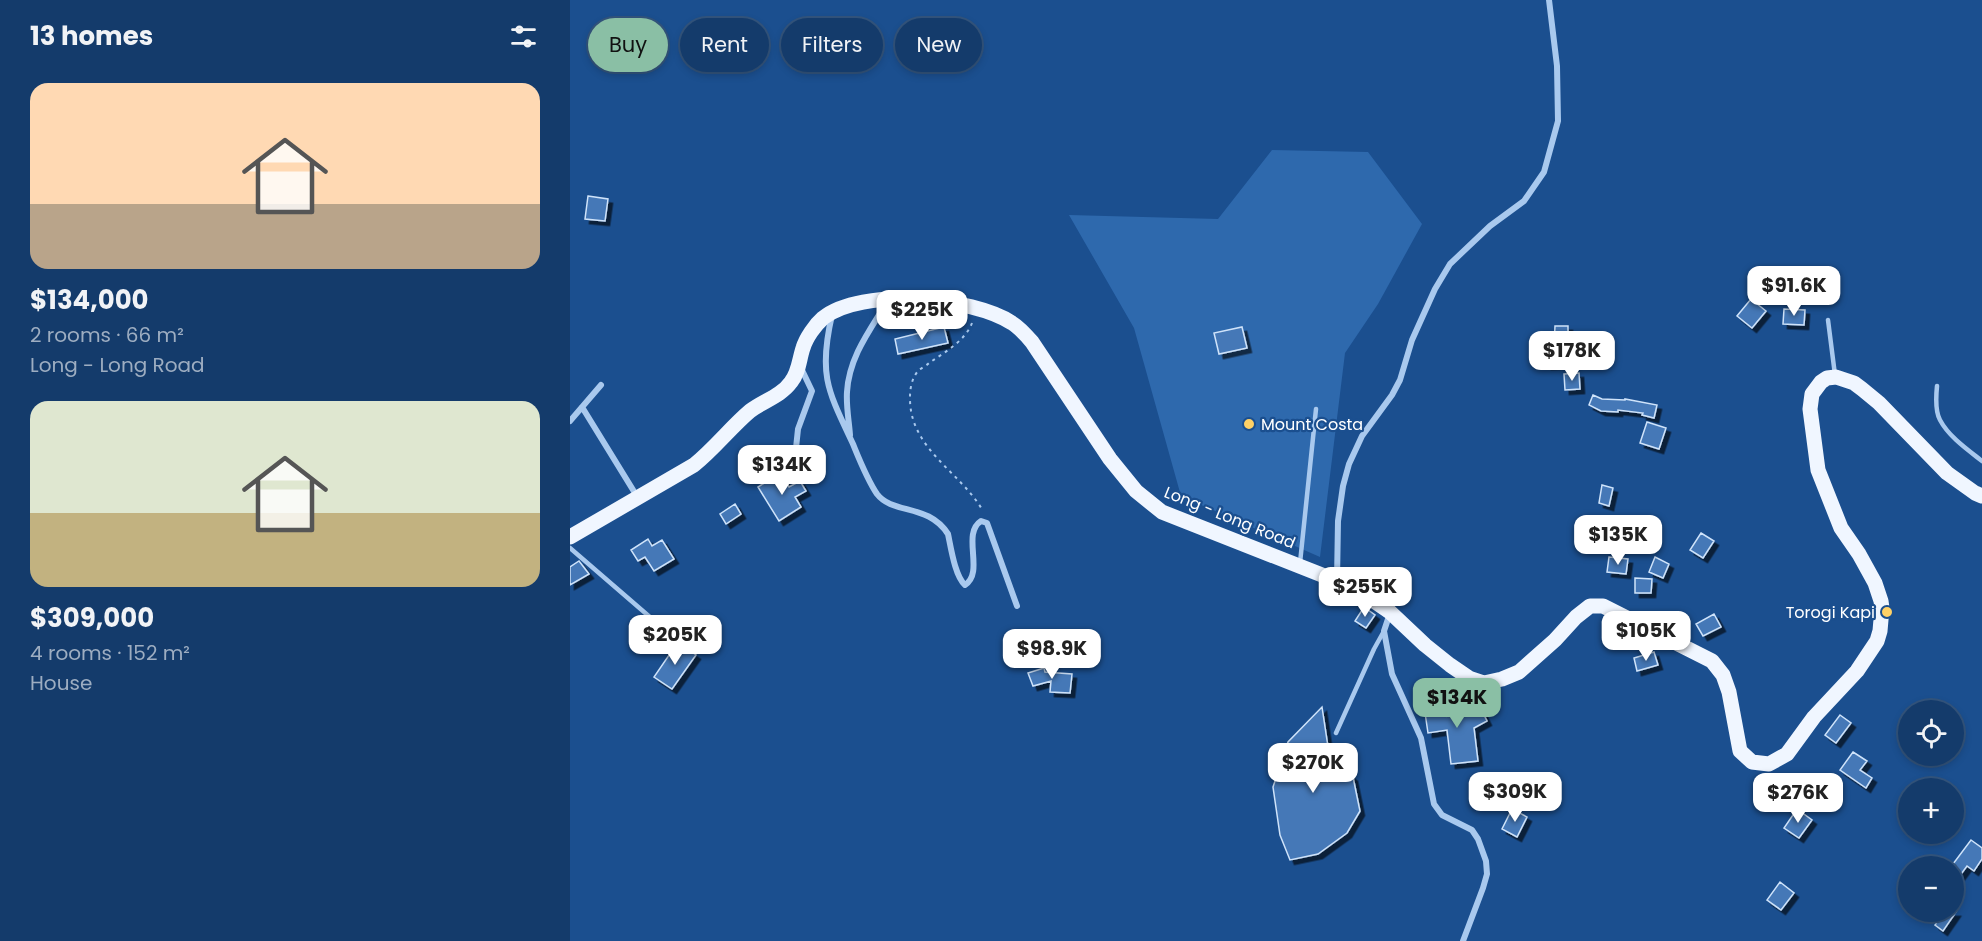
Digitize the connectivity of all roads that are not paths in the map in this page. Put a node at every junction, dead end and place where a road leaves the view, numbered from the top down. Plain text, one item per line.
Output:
1 (1549, 0) edge
2 (889, 299) junction
3 (833, 310) junction
4 (1828, 320) dead end
5 (800, 365) junction
6 (1836, 377) junction
7 (601, 385) dead end
8 (1937, 386) dead end
9 (582, 407) junction
10 (1316, 409) dead end
11 (570, 421) edge
12 (851, 440) junction
13 (1982, 461) edge
14 (794, 467) dead end
15 (1982, 496) edge
16 (638, 498) junction
17 (570, 537) edge
18 (570, 548) edge
19 (1300, 566) junction
20 (1337, 580) junction
21 (1017, 606) dead end
22 (1390, 612) junction
23 (1384, 631) junction
24 (673, 636) dead end
25 (1336, 733) dead end
26 (1463, 941) edge

1 - 20 street
2 - 3 main road, Long - Long Road
2 - 12 street
2 - 19 main road, Long - Long Road
3 - 5 main road
3 - 12 street
4 - 6 lane
5 - 14 street
5 - 16 main road
6 - 15 main road
6 - 22 main road, Long - Long Road
7 - 9 street
8 - 13 lane
9 - 11 street
9 - 16 street
10 - 19 lane
12 - 21 street
16 - 17 main road
18 - 24 lane
19 - 20 main road, Long - Long Road
20 - 22 main road, Long - Long Road
22 - 23 street
23 - 25 lane
23 - 26 street

